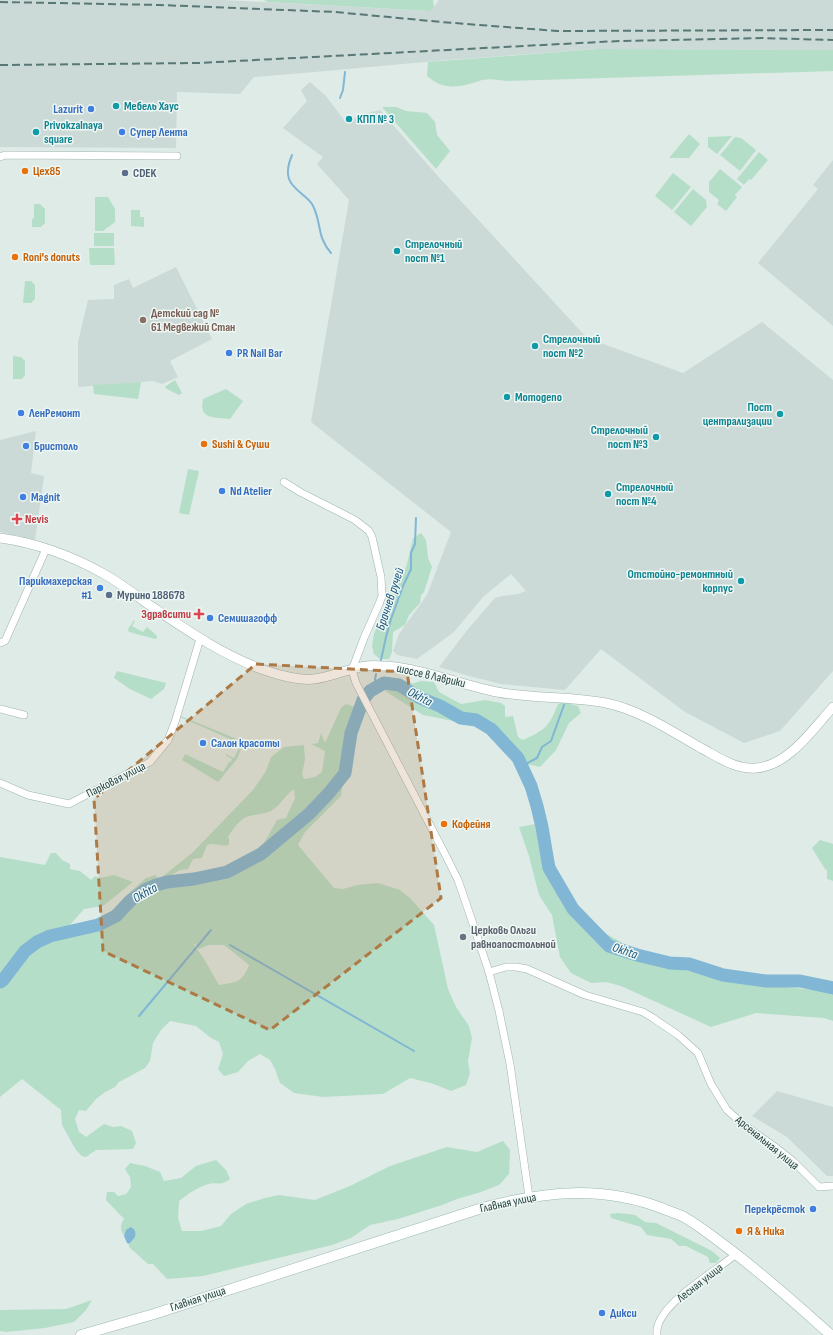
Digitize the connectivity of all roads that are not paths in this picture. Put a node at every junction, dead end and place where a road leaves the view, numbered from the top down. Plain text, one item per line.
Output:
1 (177, 156) dead end
2 (0, 157) edge
3 (284, 482) dead end
4 (0, 538) edge
5 (46, 550) junction
6 (200, 639) junction
7 (3, 642) edge
8 (352, 670) junction
9 (833, 707) edge
10 (0, 709) edge
11 (24, 715) dead end
12 (0, 783) edge
13 (489, 972) junction
14 (833, 1186) edge
15 (529, 1197) junction
16 (736, 1254) junction
17 (81, 1335) edge
18 (656, 1335) edge
19 (832, 1335) edge

1 - 2 street
3 - 8 street
4 - 5 street, шоссе в Лаврики
5 - 6 street, шоссе в Лаврики
5 - 7 street
6 - 8 street, шоссе в Лаврики
6 - 12 street, Парковая улица
8 - 9 street, шоссе в Лаврики
8 - 13 street
10 - 11 street
13 - 14 street, Арсенальная улица
13 - 15 street
15 - 16 main road, Главная улица
15 - 17 main road, Главная улица
16 - 18 street, Лесная улица
16 - 19 main road, Главная улица

